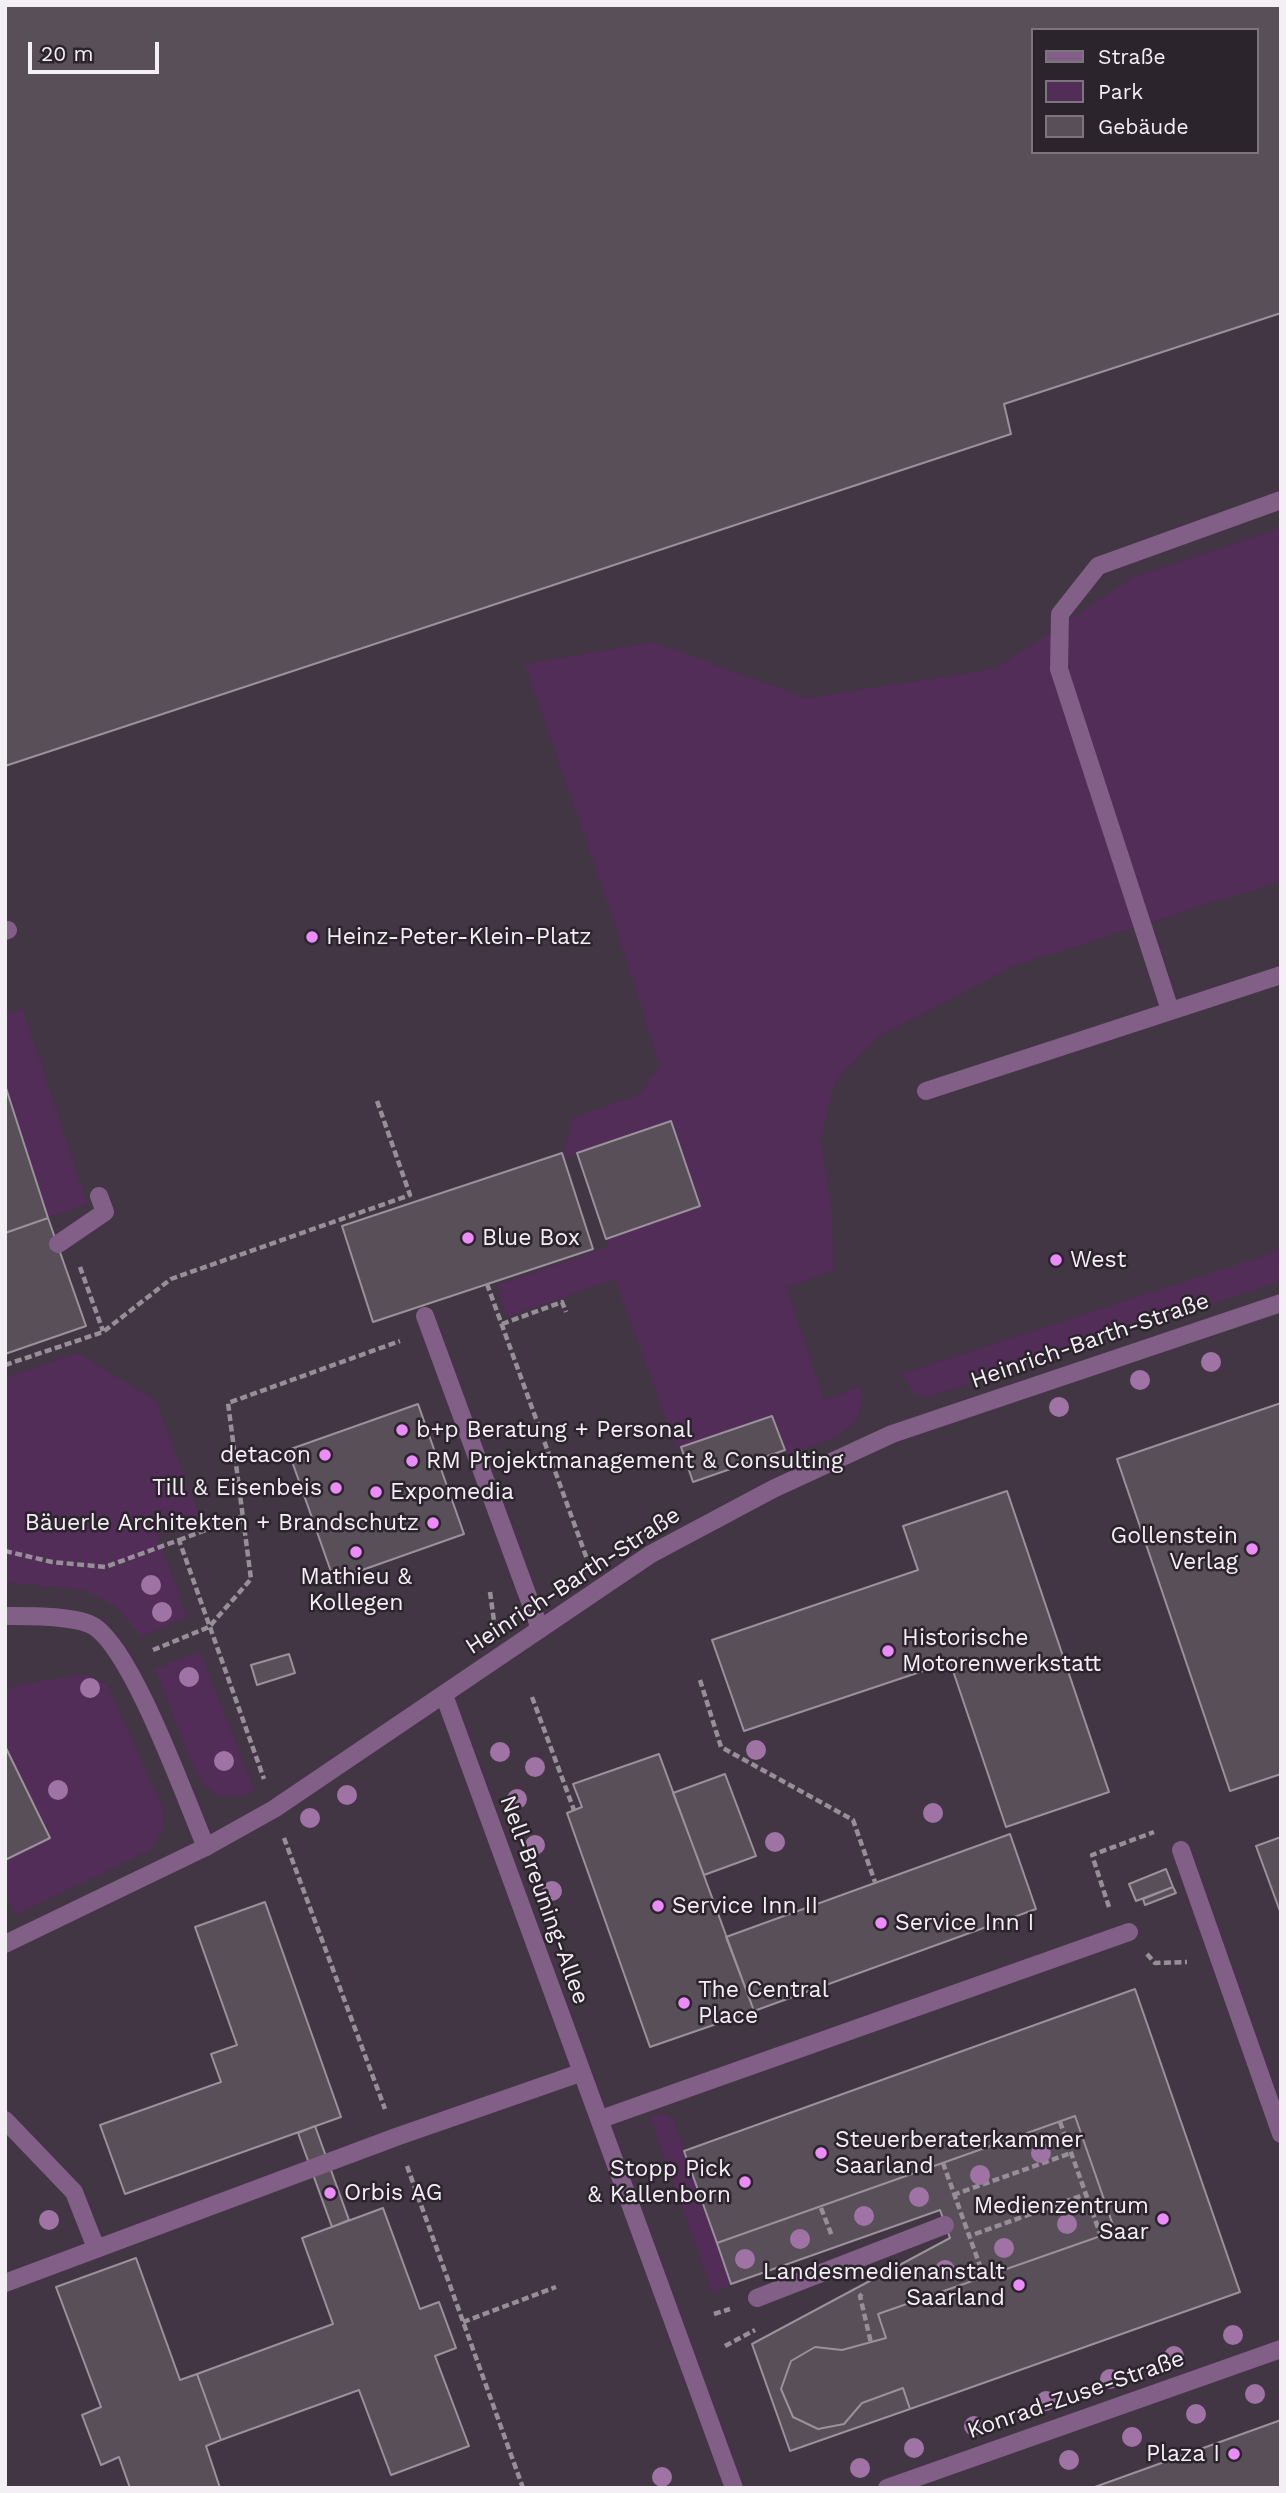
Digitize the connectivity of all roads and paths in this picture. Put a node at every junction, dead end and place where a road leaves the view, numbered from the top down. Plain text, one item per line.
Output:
1 (1281, 500) edge
2 (1281, 975) edge
3 (1170, 1010) junction
4 (926, 1091) dead end
5 (376, 1098) dead end
6 (99, 1196) dead end
7 (58, 1244) dead end
8 (80, 1266) dead end
9 (487, 1284) dead end
10 (1281, 1303) edge
11 (566, 1312) dead end
12 (425, 1316) dead end
13 (501, 1324) junction
14 (103, 1332) junction
15 (404, 1340) dead end
16 (5, 1365) edge
17 (243, 1516) junction
18 (179, 1541) junction
19 (5, 1551) edge
20 (598, 1589) junction
21 (5, 1616) edge
22 (209, 1627) junction
23 (540, 1629) junction
24 (126, 1662) junction
25 (700, 1680) dead end
26 (444, 1695) junction
27 (532, 1697) dead end
28 (265, 1784) dead end
29 (574, 1810) dead end
30 (1158, 1831) dead end
31 (206, 1847) junction
32 (1181, 1850) dead end
33 (875, 1882) dead end
34 (1124, 1934) junction
35 (5, 1944) edge
36 (1220, 1961) junction
37 (580, 2073) junction
38 (601, 2119) junction
39 (5, 2120) edge
40 (1060, 2122) dead end
41 (1281, 2134) edge
42 (1071, 2153) junction
43 (943, 2163) dead end
44 (1086, 2194) junction
45 (954, 2195) junction
46 (945, 2225) dead end
47 (969, 2236) junction
48 (1101, 2236) dead end
49 (957, 2242) dead end
50 (96, 2248) junction
51 (984, 2277) dead end
52 (5, 2283) edge
53 (556, 2287) dead end
54 (872, 2289) dead end
55 (757, 2298) dead end
56 (463, 2322) dead end
57 (871, 2343) dead end
58 (1281, 2349) edge
59 (734, 2488) edge
60 (887, 2488) edge

1 - 3 street
2 - 3 street
3 - 4 street
5 - 14 path
6 - 7 street
8 - 14 path
9 - 13 path
10 - 20 street, Heinrich-Barth-Straße
11 - 13 path
12 - 23 street
13 - 20 path
14 - 16 path
15 - 17 path
17 - 18 path
17 - 22 path
18 - 19 path
18 - 22 path
20 - 23 street, Heinrich-Barth-Straße
21 - 24 street
22 - 24 path
22 - 28 path
23 - 26 street, Heinrich-Barth-Straße
24 - 31 street
25 - 33 path
26 - 31 street, Heinrich-Barth-Straße
26 - 37 street, Nell-Breuning-Allee
27 - 29 path
30 - 34 path
31 - 35 street, Heinrich-Barth-Straße
32 - 36 street
34 - 36 path
34 - 38 street
36 - 41 street
37 - 38 street, Nell-Breuning-Allee
37 - 50 street
38 - 59 street, Nell-Breuning-Allee
39 - 50 street
40 - 42 path, bridge
42 - 44 path, bridge
42 - 45 path
43 - 45 path, bridge
44 - 47 path
44 - 48 path, bridge
45 - 47 path, bridge
46 - 55 street
47 - 49 path
47 - 51 path, bridge
50 - 52 street
53 - 56 path
54 - 57 path
58 - 60 street, Konrad-Zuse-Straße

